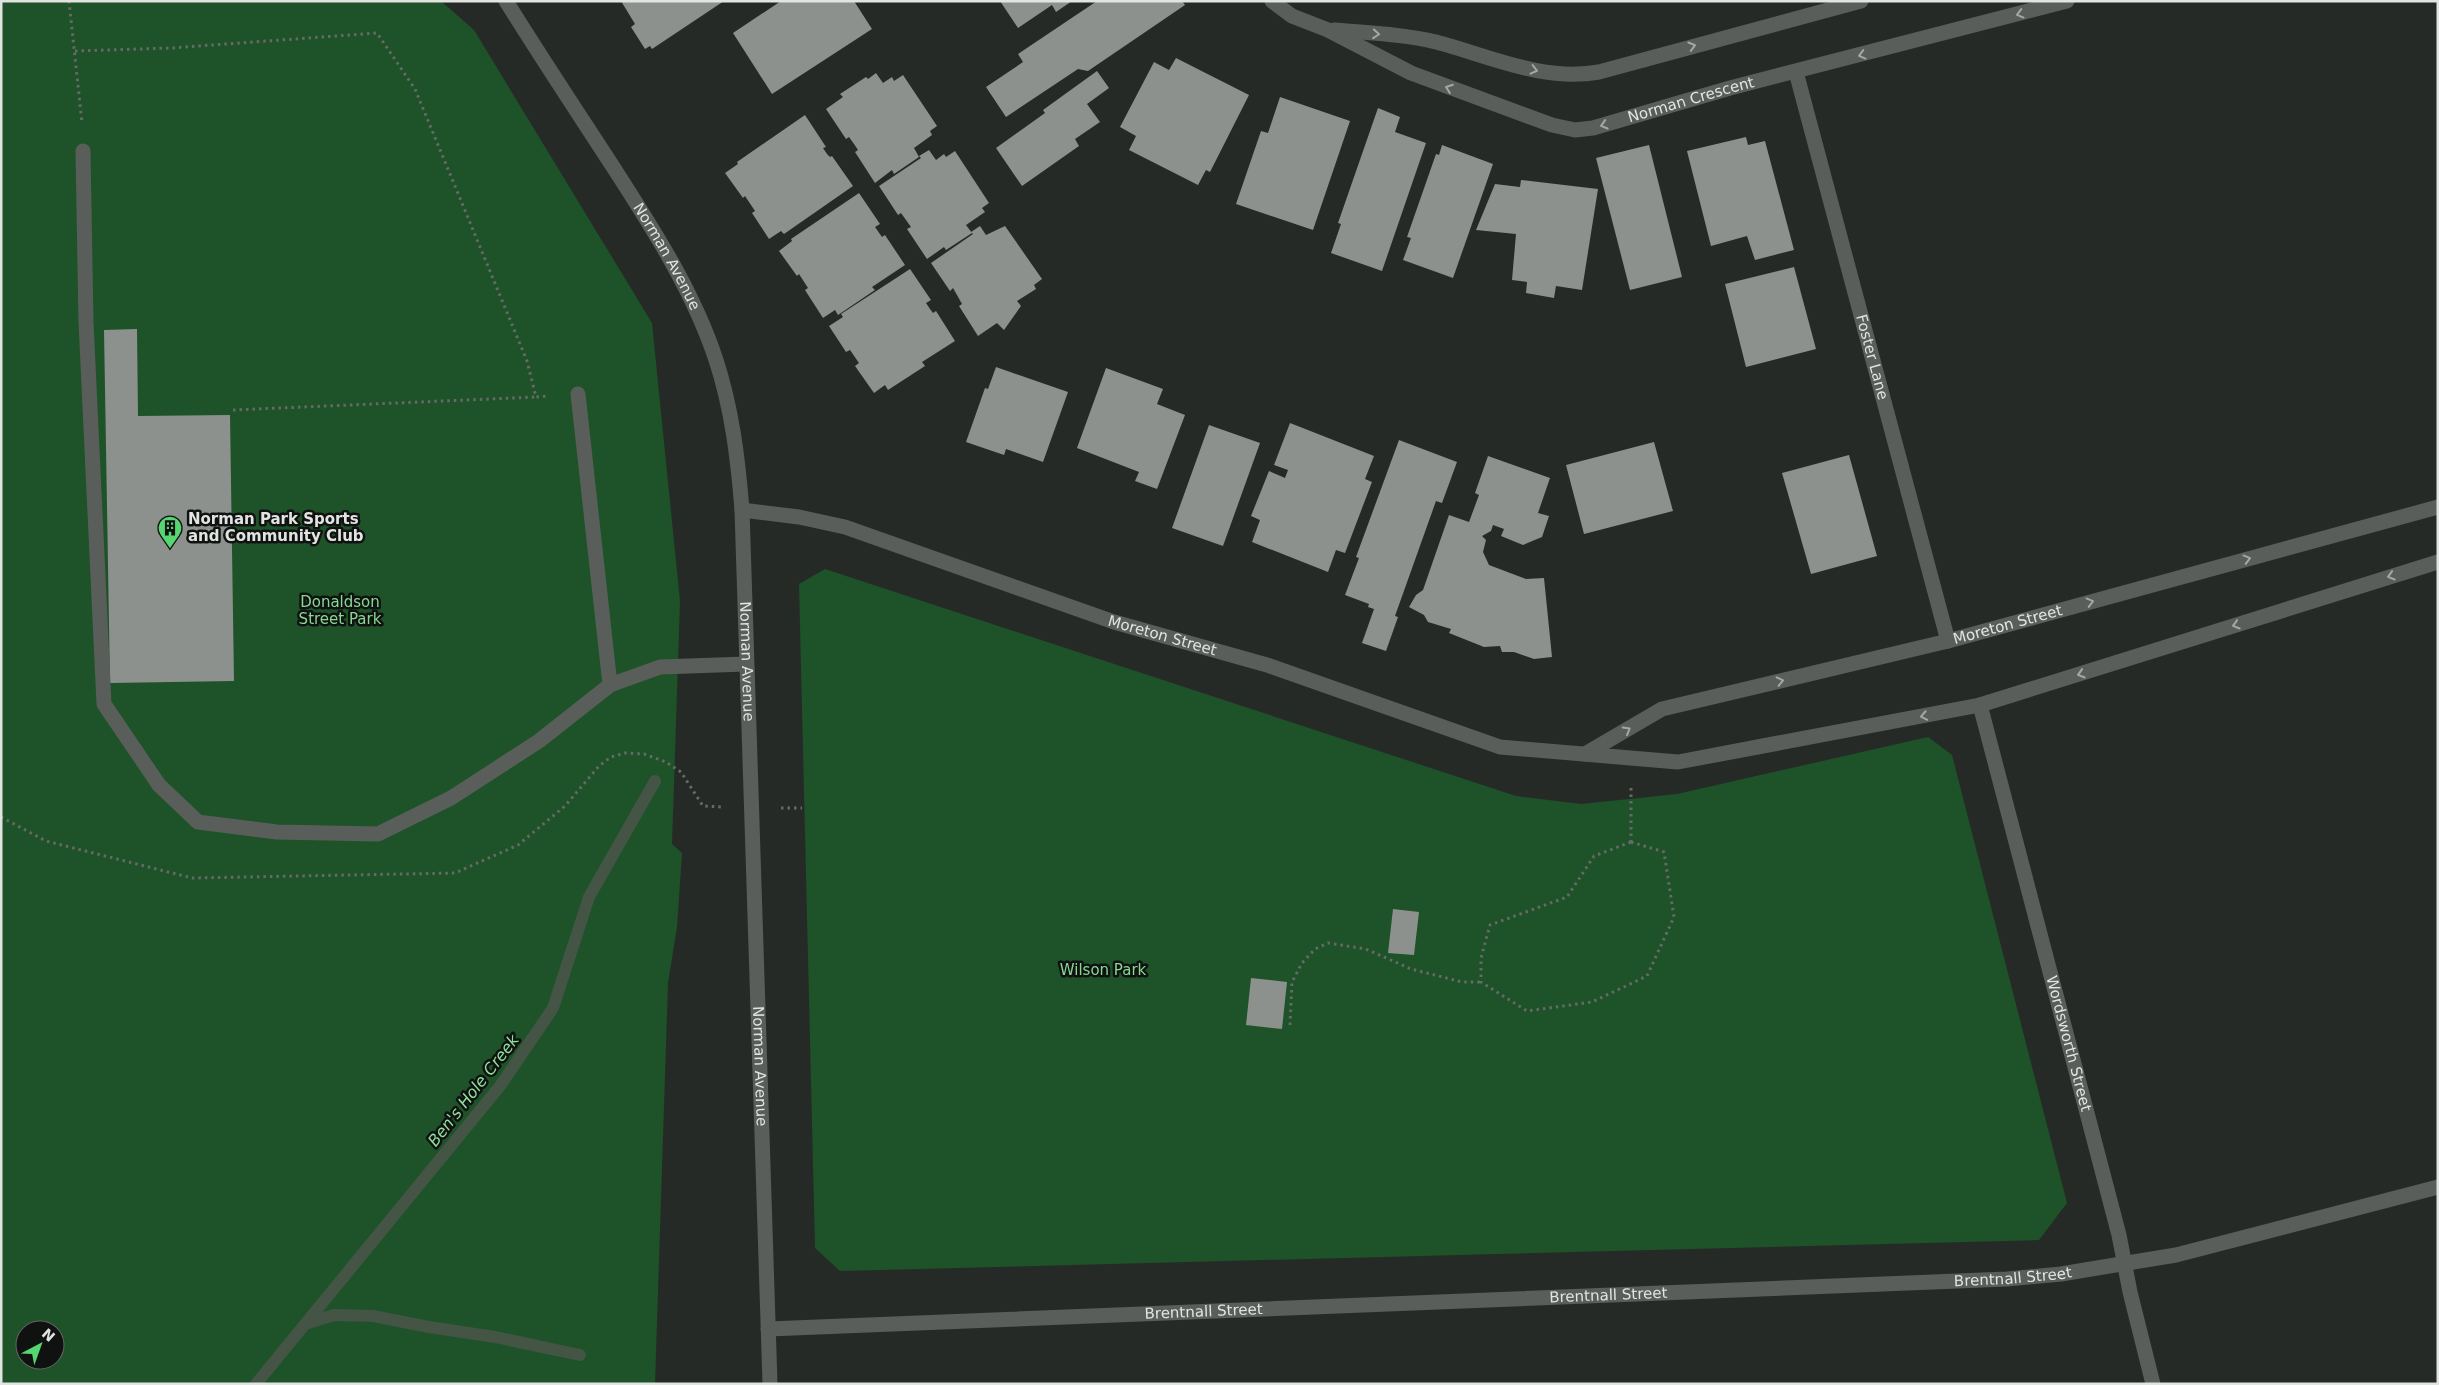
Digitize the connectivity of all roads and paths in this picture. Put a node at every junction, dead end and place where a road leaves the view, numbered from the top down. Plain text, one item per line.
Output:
1 (69, 1) edge
2 (506, 1) edge
3 (1272, 1) edge
4 (1862, 1) edge
5 (2067, 1) edge
6 (1328, 30) junction
7 (75, 51) junction
8 (1796, 72) junction
9 (83, 151) joint
10 (578, 394) joint
11 (536, 396) junction
12 (233, 410) dead end
13 (2438, 507) edge
14 (742, 510) junction
15 (2438, 562) edge
16 (1948, 641) junction
17 (746, 664) junction
18 (610, 685) junction
19 (1980, 705) junction
20 (1585, 754) junction
21 (1630, 758) junction
22 (1631, 842) junction
23 (1482, 982) junction
24 (1290, 1025) dead end
25 (2438, 1187) edge
26 (2125, 1264) junction
27 (768, 1329) junction
28 (770, 1384) edge
29 (2153, 1384) edge

1 - 7 path
2 - 14 street, Norman Avenue
3 - 6 street, Norman Crescent
6 -> 4 street, Norman Crescent
5 -> 8 street, Norman Crescent
8 -> 6 street, Norman Crescent
7 - 9 path
7 - 11 path
8 - 16 street, Foster Lane
9 - 18 street
10 - 11 path
10 - 18 street
11 - 12 path
16 -> 13 street, Moreton Street
14 - 17 street, Norman Avenue
14 - 20 street, Moreton Street
15 -> 19 street, Moreton Street
20 -> 16 street, Moreton Street
17 - 18 street
17 - 27 street, Norman Avenue
19 -> 21 street, Moreton Street
19 - 26 street, Wordsworth Street
20 - 21 street, Moreton Street
21 - 22 path
22 - 23 path
22 - 23 path
23 - 24 path
25 - 26 street, Brentnall Street
26 - 27 street, Brentnall Street
26 - 29 street, Wordsworth Street
27 - 28 street, Norman Avenue

